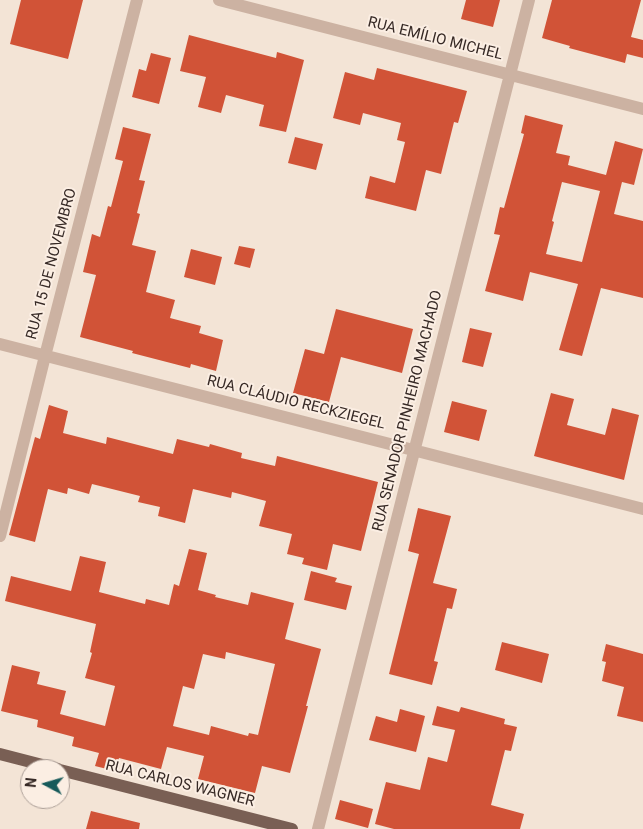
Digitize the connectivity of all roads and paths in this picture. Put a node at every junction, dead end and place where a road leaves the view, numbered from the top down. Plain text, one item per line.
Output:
1 (137, 0) edge
2 (219, 0) edge
3 (529, 0) edge
4 (510, 75) junction
5 (643, 109) edge
6 (0, 344) edge
7 (45, 356) junction
8 (415, 451) junction
9 (643, 509) edge
10 (0, 536) edge
11 (0, 754) edge
12 (20, 759) edge
13 (70, 772) edge
14 (292, 829) edge
15 (318, 829) edge

1 - 7 street, RUA 15 DE NOVEMBRO
2 - 4 street, RUA EMÍLIO MICHEL
3 - 4 street, RUA SENADOR PINHEIRO MACHADO
4 - 5 street, RUA EMÍLIO MICHEL
4 - 8 street, RUA SENADOR PINHEIRO MACHADO
6 - 7 street, RUA CLÁUDIO RECKZIEGEL
7 - 8 street, RUA CLÁUDIO RECKZIEGEL
7 - 10 street, RUA 15 DE NOVEMBRO
8 - 9 street, RUA CLÁUDIO RECKZIEGEL
8 - 15 street, RUA SENADOR PINHEIRO MACHADO
11 - 12 main road, RUA CARLOS WAGNER
13 - 14 main road, RUA CARLOS WAGNER

